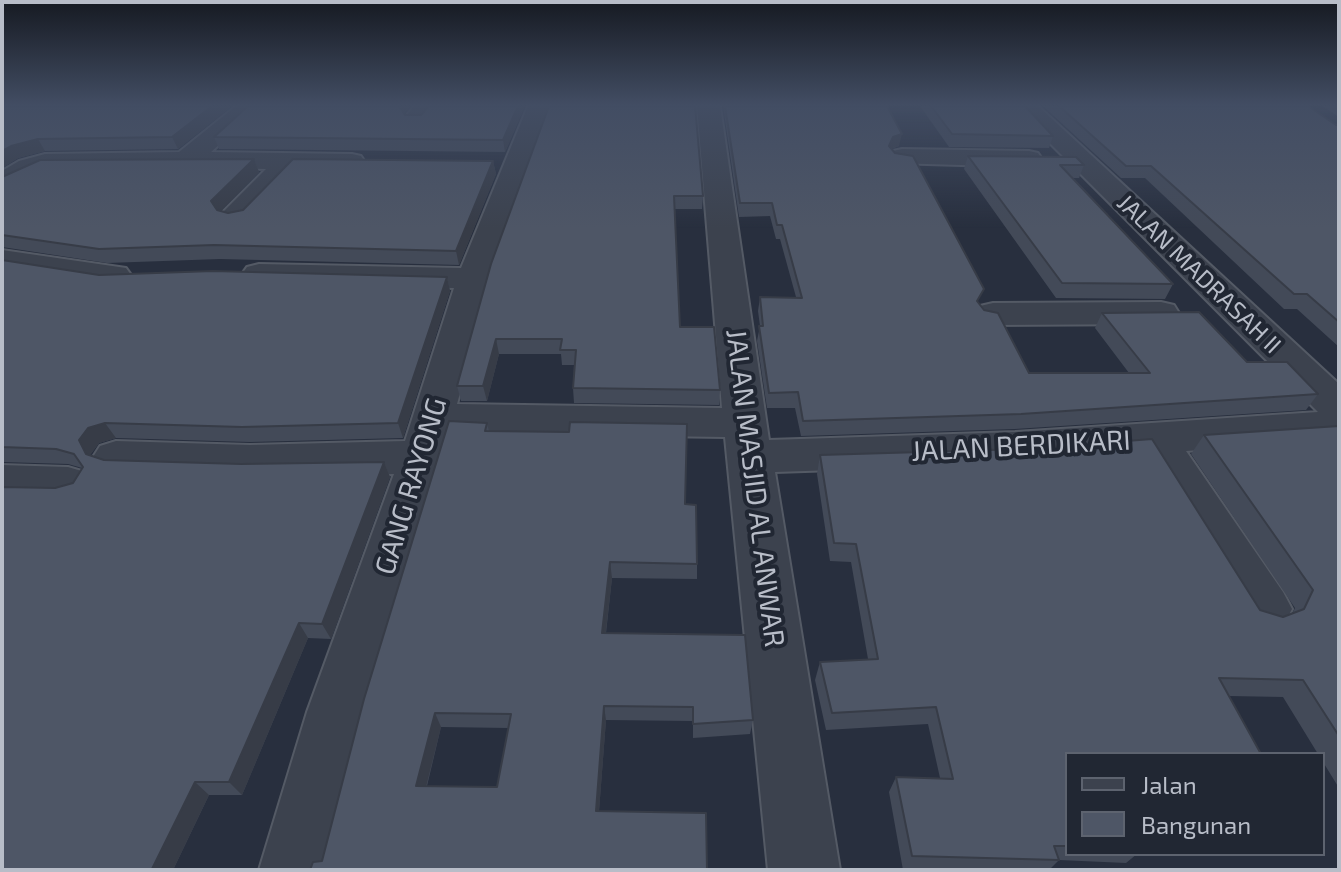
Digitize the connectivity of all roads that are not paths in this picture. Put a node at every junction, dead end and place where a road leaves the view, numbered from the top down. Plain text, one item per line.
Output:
1 (202, 147) edge
2 (513, 147) edge
3 (713, 147) edge
4 (1066, 147) edge
5 (902, 157) edge
6 (1079, 159) junction
7 (186, 160) junction
8 (288, 162) junction
9 (380, 163) edge
10 (6, 176) edge
11 (235, 215) edge
12 (2, 260) edge
13 (231, 273) edge
14 (145, 274) edge
15 (475, 278) junction
16 (1240, 313) junction
17 (993, 314) edge
18 (1339, 408) edge
19 (1339, 425) edge
20 (427, 438) junction
21 (1155, 439) junction
22 (748, 440) junction
23 (116, 457) edge
24 (2, 482) edge
25 (68, 484) edge
26 (1264, 609) edge
27 (295, 870) edge
28 (804, 870) edge

1 - 7 street
2 - 15 street, GANG RAYONG
3 - 22 street, JALAN MASJID AL ANWAR
4 - 6 street, JALAN MADRASAH II
5 - 6 street
6 - 16 street, JALAN MADRASAH II
7 - 8 street
7 - 10 street
8 - 9 street
8 - 11 street
12 - 14 street
13 - 15 street
15 - 20 street, GANG RAYONG
16 - 17 street
16 - 18 street, JALAN MADRASAH II
19 - 21 street, JALAN BERDIKARI
20 - 22 street, JALAN BERDIKARI
20 - 23 street, JALAN BERDIKARI
20 - 27 street, GANG RAYONG
21 - 22 street, JALAN BERDIKARI
21 - 26 street
22 - 28 street, JALAN MASJID AL ANWAR
24 - 25 street

